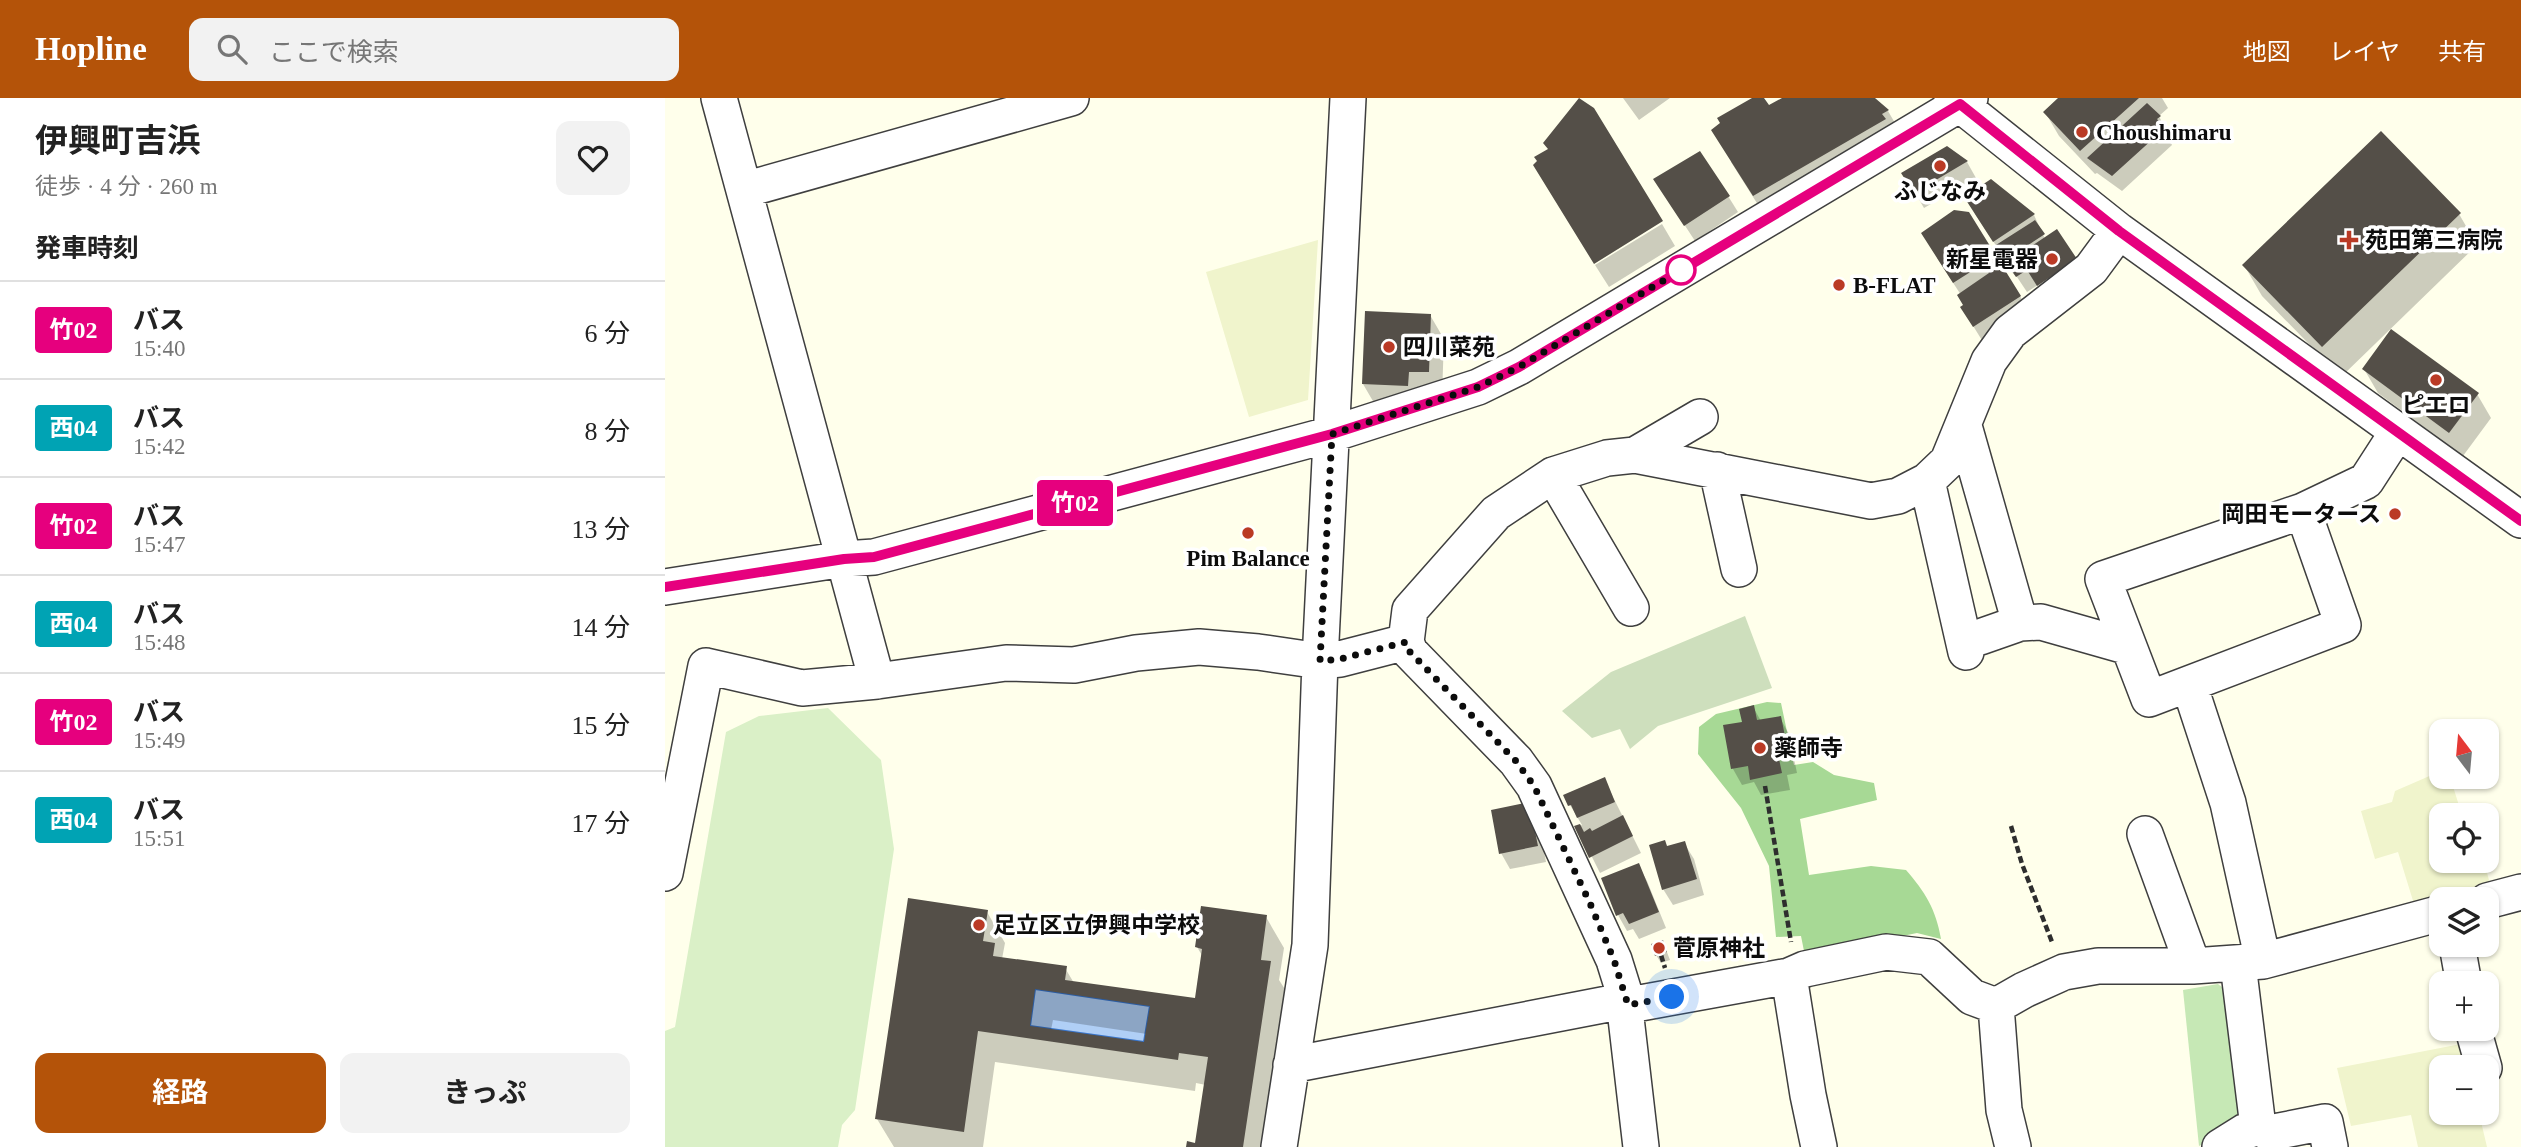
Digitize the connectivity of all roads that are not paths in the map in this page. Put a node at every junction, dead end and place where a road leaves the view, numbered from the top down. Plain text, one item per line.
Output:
1 (719, 98) edge
2 (1071, 98) edge
3 (1348, 98) edge
4 (1961, 100) edge
5 (744, 190) junction
6 (2119, 231) junction
7 (1700, 417) dead end
8 (1964, 426) junction
9 (2397, 433) junction
10 (1332, 434) junction
11 (1635, 455) junction
12 (1717, 470) junction
13 (1553, 475) junction
14 (1927, 481) junction
15 (2303, 511) junction
16 (2521, 520) edge
17 (844, 559) junction
18 (1739, 569) dead end
19 (665, 587) edge
20 (1631, 608) dead end
21 (2020, 623) junction
22 (1406, 642) junction
23 (2129, 647) junction
24 (1320, 661) junction
25 (877, 681) junction
26 (2189, 684) junction
27 (673, 796) edge
28 (2145, 834) dead end
29 (665, 873) edge
30 (2521, 892) edge
31 (2499, 898) edge
32 (2429, 916) edge
33 (2251, 962) junction
34 (2193, 966) junction
35 (1792, 975) junction
36 (1628, 1005) junction
37 (1996, 1006) junction
38 (1291, 1065) junction
39 (2267, 1136) edge
40 (1279, 1147) edge
41 (1641, 1147) edge
42 (1819, 1147) edge
43 (2013, 1147) edge
44 (2220, 1147) edge
45 (2330, 1147) edge

1 - 5 street
2 - 5 street
3 - 10 street
4 - 6 street
4 - 10 street
5 - 17 street
6 - 8 street
6 - 9 street
7 - 11 street
8 - 14 street
8 - 21 street
9 - 15 street
9 - 16 street
10 - 17 street
10 - 24 street
11 - 12 street
11 - 13 street
12 - 14 street
12 - 18 street
13 - 20 street
13 - 22 street
14 - 21 street
15 - 23 street
15 - 26 street
17 - 19 street
17 - 25 street
21 - 23 street
22 - 24 street
22 - 36 street
23 - 26 street
24 - 25 street
24 - 38 street
25 - 27 street
26 - 33 street
27 - 29 street
28 - 34 street
30 - 31 street
32 - 33 street
33 - 34 street
33 - 39 street
34 - 37 street
35 - 36 street
35 - 37 street
35 - 42 street
36 - 38 street
36 - 41 street
37 - 43 street
38 - 40 street
39 - 44 street
39 - 45 street

